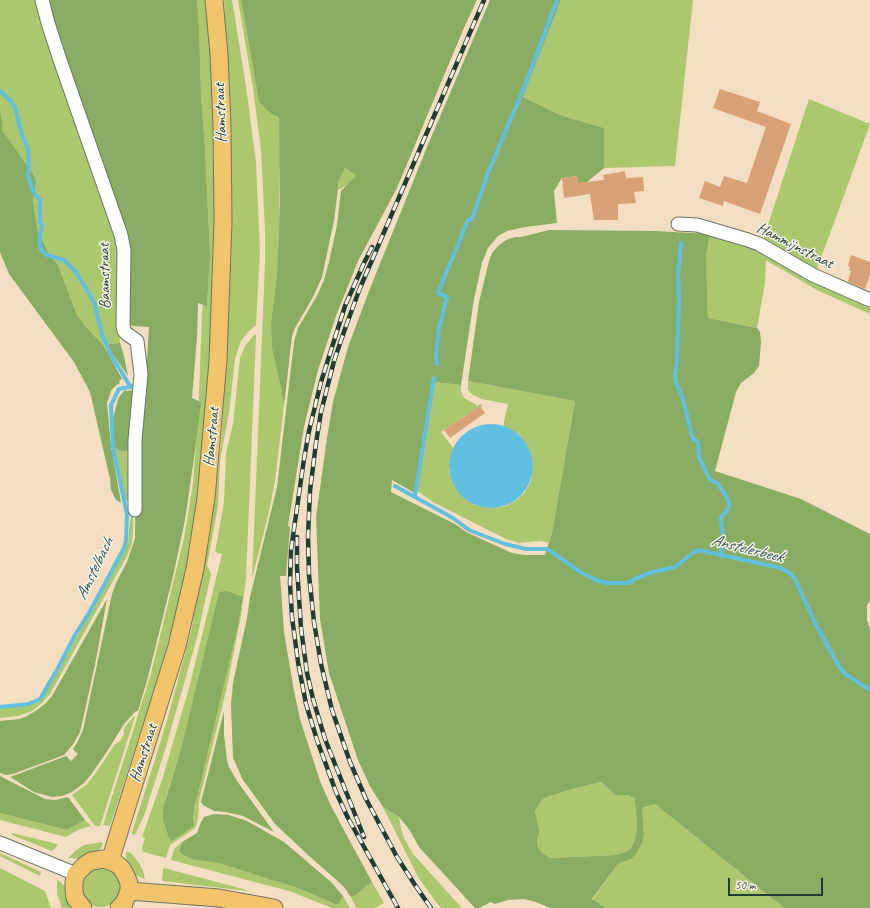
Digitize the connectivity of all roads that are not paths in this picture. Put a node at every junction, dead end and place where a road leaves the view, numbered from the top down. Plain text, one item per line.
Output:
1 (42, 0) edge
2 (214, 0) edge
3 (678, 224) dead end
4 (870, 300) edge
5 (135, 510) dead end
6 (0, 843) edge
7 (110, 861) junction
8 (76, 874) junction
9 (129, 891) junction
10 (84, 908) edge
11 (119, 908) edge
12 (274, 908) edge

1 - 5 street, Baamstraat
2 - 7 main road, Hamstraat
3 - 4 street, Hammijnstraat
6 - 8 street
7 - 8 main road
7 - 9 main road
8 - 10 main road
9 - 11 main road
9 - 12 main road

